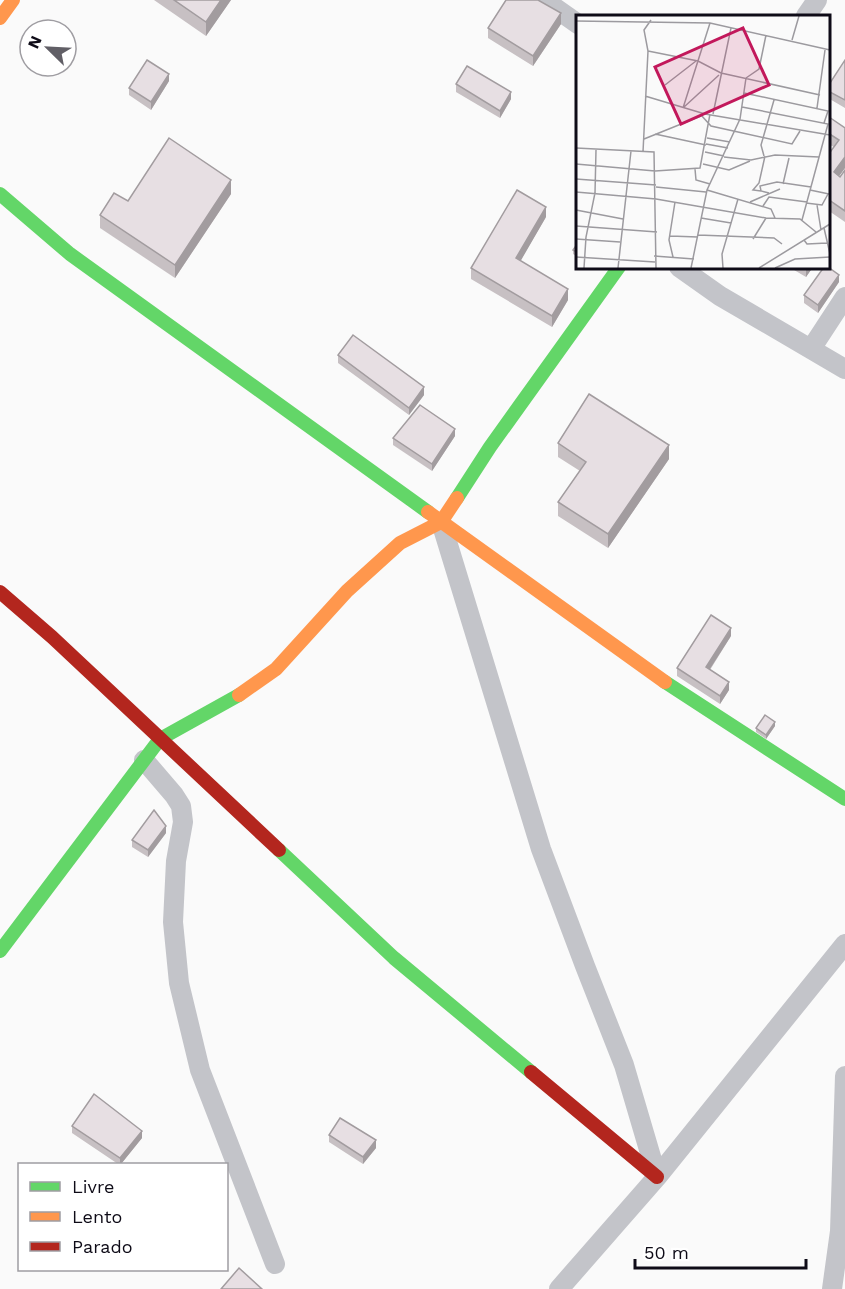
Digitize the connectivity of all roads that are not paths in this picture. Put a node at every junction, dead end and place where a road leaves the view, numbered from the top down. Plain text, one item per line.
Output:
1 (13, 0) edge
2 (544, 0) edge
3 (816, 0) edge
4 (807, 15) edge
5 (0, 18) edge
6 (576, 23) edge
7 (0, 194) edge
8 (618, 268) edge
9 (680, 268) edge
10 (845, 297) edge
11 (811, 349) junction
12 (845, 369) edge
13 (441, 522) junction
14 (0, 592) edge
15 (160, 739) junction
16 (144, 760) junction
17 (845, 799) edge
18 (845, 944) edge
19 (0, 951) edge
20 (845, 1076) edge
21 (657, 1177) junction
22 (275, 1264) dead end
23 (559, 1289) edge
24 (832, 1289) edge

1 - 5 street
2 - 6 street
3 - 4 street
7 - 13 street
8 - 13 street
9 - 11 street
10 - 11 street
11 - 12 street
13 - 15 street
13 - 17 street
13 - 21 street
14 - 15 street
15 - 16 street
15 - 21 street
16 - 19 street
16 - 22 street
18 - 21 street
20 - 24 street
21 - 23 street

